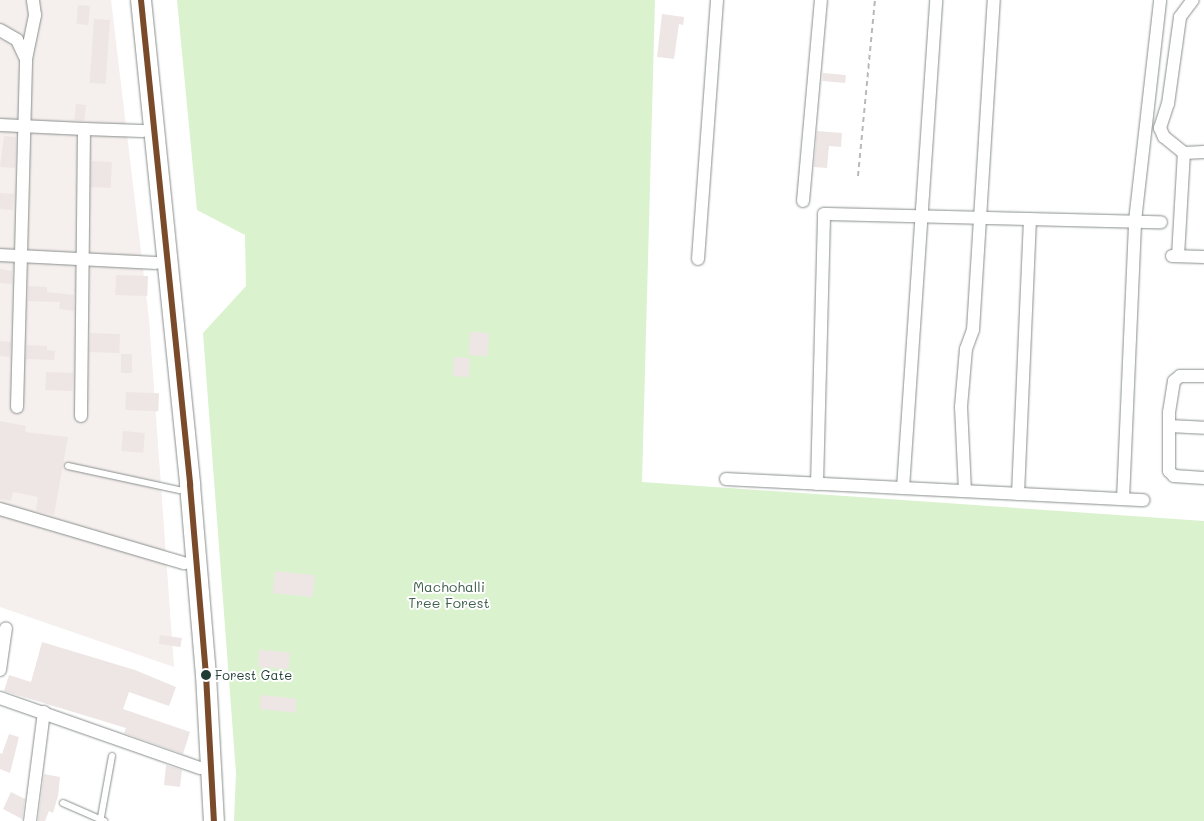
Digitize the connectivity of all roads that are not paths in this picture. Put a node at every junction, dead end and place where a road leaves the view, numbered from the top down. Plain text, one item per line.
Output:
1 (33, 0) edge
2 (130, 0) edge
3 (141, 0) edge
4 (717, 0) edge
5 (821, 0) edge
6 (936, 0) edge
7 (994, 0) edge
8 (1160, 0) edge
9 (1193, 0) edge
10 (0, 30) edge
11 (26, 59) junction
12 (0, 125) edge
13 (25, 126) junction
14 (84, 129) junction
15 (143, 132) junction
16 (1204, 152) edge
17 (1184, 153) junction
18 (803, 201) dead end
19 (923, 216) junction
20 (979, 218) junction
21 (1030, 219) junction
22 (1136, 221) junction
23 (1161, 222) dead end
24 (0, 255) edge
25 (23, 257) junction
26 (1204, 257) edge
27 (698, 259) dead end
28 (82, 260) junction
29 (156, 263) junction
30 (1204, 376) edge
31 (17, 407) dead end
32 (81, 416) dead end
33 (1169, 426) junction
34 (1204, 428) edge
35 (68, 466) dead end
36 (1204, 478) edge
37 (726, 479) dead end
38 (817, 484) junction
39 (903, 488) junction
40 (179, 490) junction
41 (965, 491) junction
42 (1018, 494) junction
43 (1123, 499) junction
44 (1143, 500) dead end
45 (0, 509) edge
46 (184, 563) junction
47 (6, 628) dead end
48 (0, 670) edge
49 (0, 698) edge
50 (44, 712) junction
51 (112, 756) dead end
52 (200, 768) junction
53 (63, 803) dead end
54 (103, 819) edge
55 (30, 821) edge
56 (202, 821) edge
57 (214, 821) edge

1 - 11 street
2 - 15 main road
3 - 57 main road
4 - 27 street
5 - 18 street
6 - 19 street
7 - 20 street
8 - 22 street
9 - 17 street
10 - 11 street
11 - 13 street
12 - 13 street
13 - 14 street
13 - 25 street
14 - 15 street
14 - 28 street
15 - 29 main road
16 - 17 street
17 - 26 street
19 - 20 street
19 - 38 street
19 - 39 street
20 - 21 street
20 - 41 street
21 - 22 street
21 - 42 street
22 - 23 street
22 - 43 street
24 - 25 street
25 - 28 street
25 - 31 street
28 - 29 street
28 - 32 street
29 - 40 main road
30 - 33 street
33 - 34 street
33 - 36 street
35 - 40 lane
37 - 38 street
38 - 39 street
39 - 41 street
40 - 46 main road
41 - 42 street
42 - 43 street
43 - 44 street
45 - 46 street
46 - 52 main road
47 - 48 street
49 - 50 street
50 - 52 street
50 - 55 street
51 - 54 lane
52 - 56 main road
53 - 54 lane

